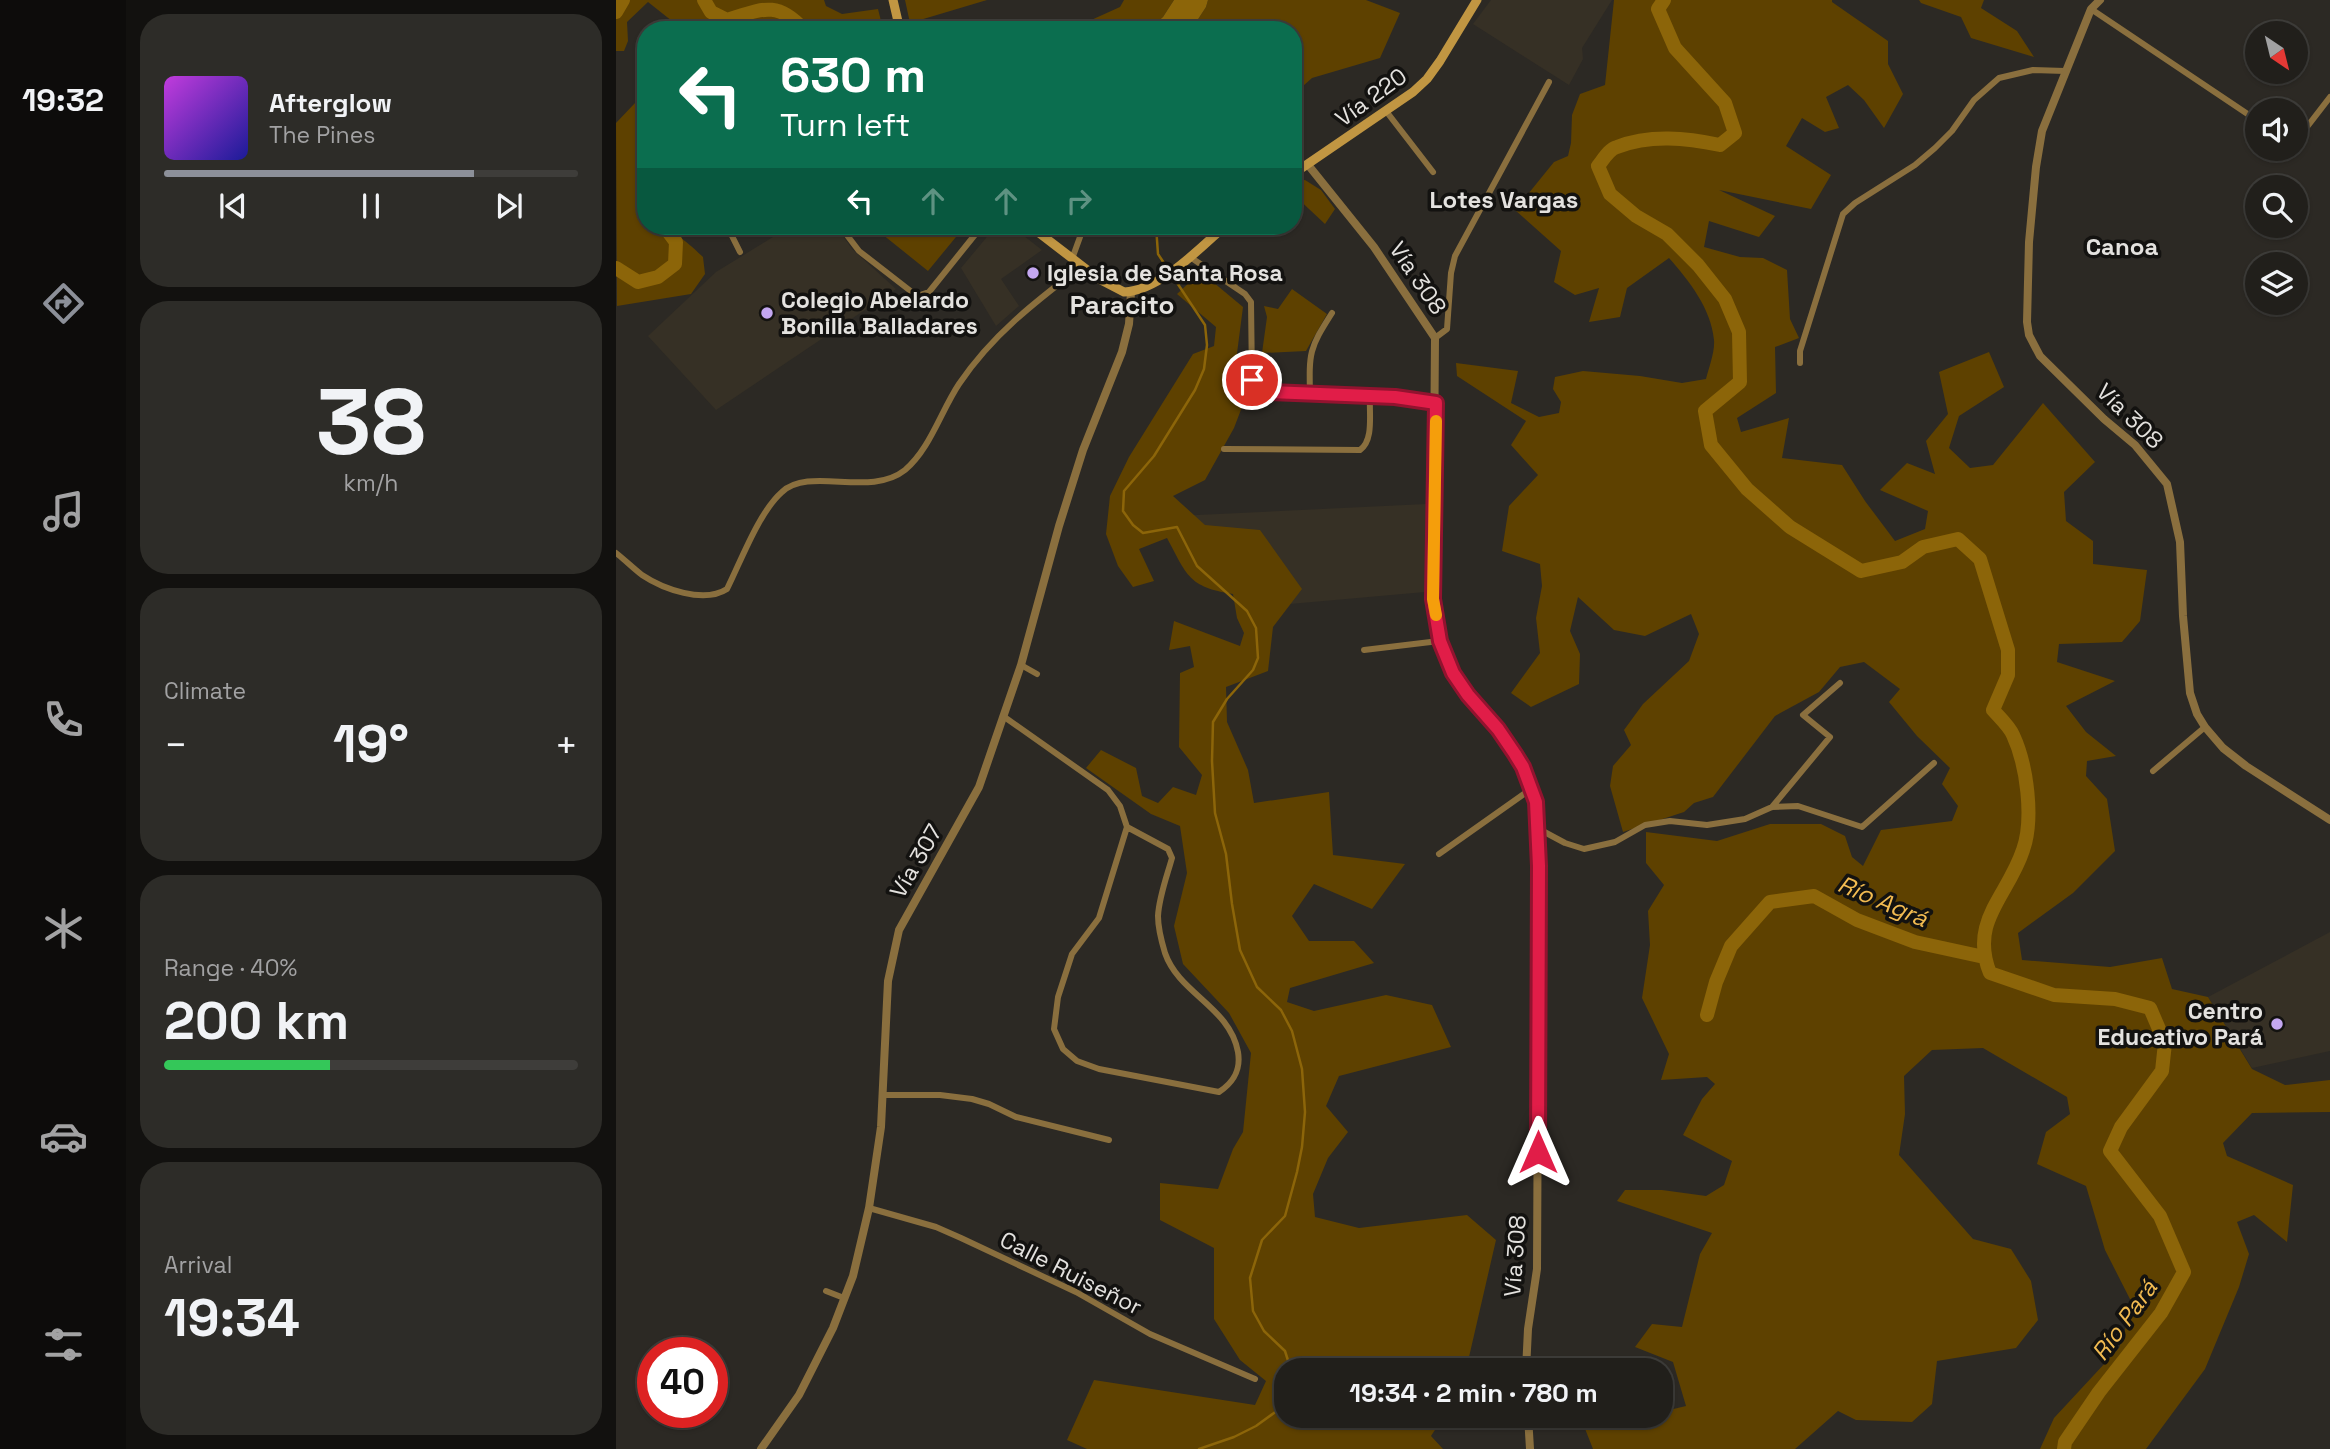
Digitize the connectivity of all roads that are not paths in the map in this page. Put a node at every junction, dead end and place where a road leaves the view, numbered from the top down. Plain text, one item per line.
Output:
1 (893, 0) edge
2 (1477, 0) edge
3 (2099, 0) edge
4 (2091, 9) junction
5 (898, 21) edge
6 (2065, 71) junction
7 (1549, 82) dead end
8 (2330, 97) edge
9 (1386, 111) junction
10 (2245, 112) edge
11 (2308, 126) edge
12 (1308, 166) junction
13 (1302, 169) edge
14 (1433, 172) dead end
15 (731, 235) edge
16 (847, 235) edge
17 (975, 235) edge
18 (1041, 235) edge
19 (1081, 235) edge
20 (1215, 235) edge
21 (740, 253) dead end
22 (1191, 257) junction
23 (1072, 259) junction
24 (1082, 267) junction
25 (1131, 292) junction
26 (1332, 313) dead end
27 (1436, 338) junction
28 (1800, 363) dead end
29 (1310, 395) junction
30 (1370, 398) junction
31 (1436, 403) junction
32 (1224, 449) dead end
33 (616, 553) edge
34 (1440, 641) junction
35 (1364, 650) dead end
36 (1021, 665) junction
37 (1037, 674) dead end
38 (1840, 683) dead end
39 (1003, 716) junction
40 (2204, 727) junction
41 (1934, 763) dead end
42 (2153, 771) dead end
43 (1531, 789) junction
44 (1772, 807) junction
45 (2330, 820) edge
46 (1127, 827) junction
47 (1538, 828) junction
48 (1439, 854) dead end
49 (884, 1095) junction
50 (1109, 1140) dead end
51 (869, 1208) junction
52 (826, 1291) dead end
53 (844, 1298) junction
54 (1527, 1358) edge
55 (1255, 1379) dead end
56 (1529, 1428) edge
57 (761, 1449) edge
58 (1530, 1449) edge

1 - 5 main road
2 - 9 main road, Vía 220
3 - 4 street, Vía 308
4 - 6 street, Vía 308
4 - 10 street
6 - 28 street
6 - 40 street, Vía 308
7 - 27 street
8 - 11 street
9 - 12 main road, Vía 220
9 - 14 street
12 - 13 main road, Vía 220
12 - 27 street, Vía 308
15 - 21 street
16 - 17 street
18 - 23 main road
19 - 23 street
20 - 22 main road
22 - 25 main road
22 - 29 street
23 - 24 main road
24 - 25 main road
24 - 33 street
25 - 36 street, Vía 307
26 - 29 street
27 - 31 street, Vía 308
29 - 30 street
30 - 31 street
30 - 32 street
31 - 34 street, Vía 308
34 - 35 street
34 - 43 street, Vía 308
36 - 37 street
36 - 39 street, Vía 307
38 - 44 street
39 - 46 street
39 - 49 street, Vía 307
40 - 42 street
40 - 45 street, Vía 308
41 - 44 street
43 - 47 street, Vía 308
43 - 48 street
44 - 47 street
46 - 46 street
47 - 54 street, Vía 308
49 - 50 street
49 - 51 street, Vía 307
51 - 53 street, Vía 307
51 - 55 street, Calle Ruiseñor
52 - 53 street
53 - 57 street, Vía 307
56 - 58 street

